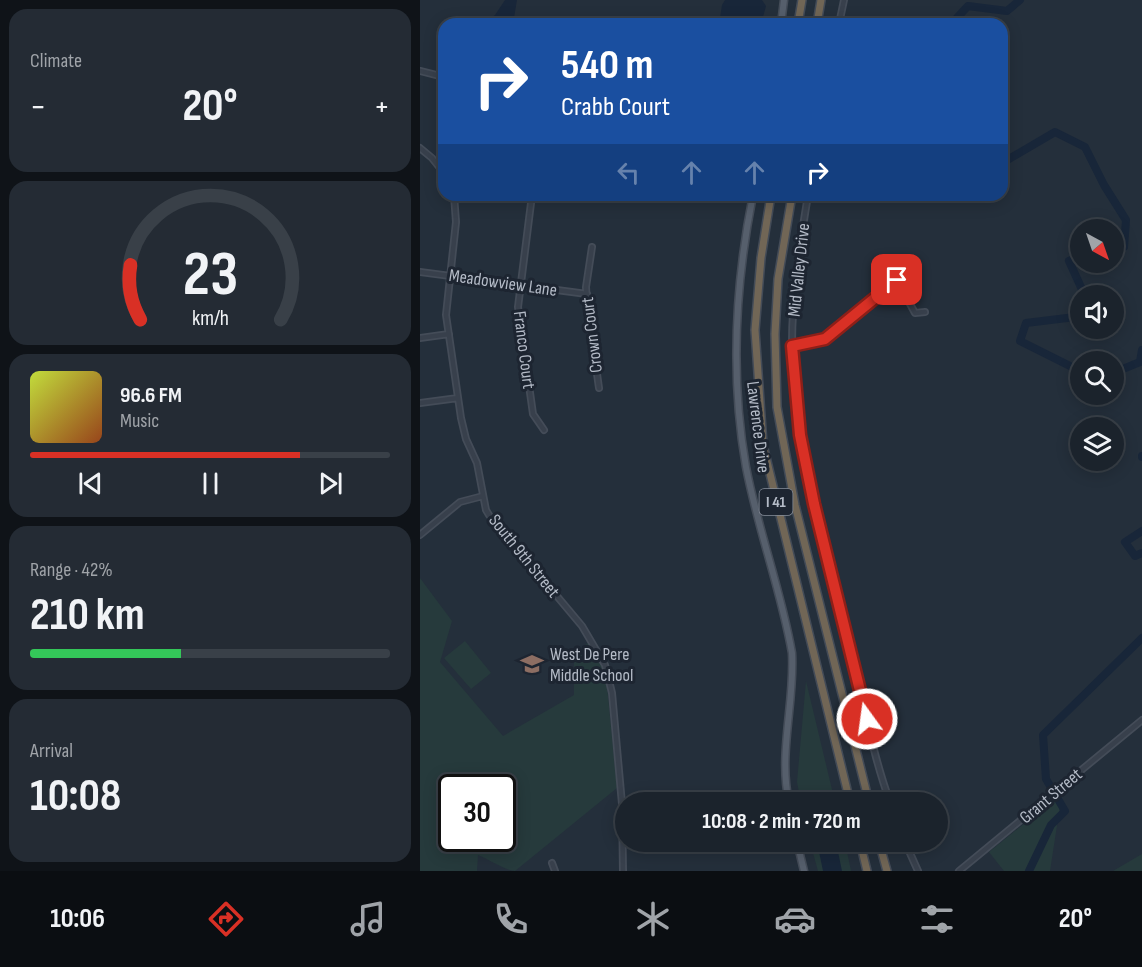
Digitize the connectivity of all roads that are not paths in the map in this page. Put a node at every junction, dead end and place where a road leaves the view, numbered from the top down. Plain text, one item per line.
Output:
1 (784, 0) edge
2 (802, 0) edge
3 (820, 0) edge
4 (844, 0) edge
5 (781, 18) edge
6 (799, 18) edge
7 (818, 18) edge
8 (840, 18) edge
9 (420, 71) edge
10 (438, 76) edge
11 (420, 148) edge
12 (438, 164) edge
13 (454, 201) edge
14 (531, 201) edge
15 (752, 201) edge
16 (770, 201) edge
17 (791, 201) edge
18 (807, 201) edge
19 (592, 247) dead end
20 (420, 272) edge
21 (449, 276) junction
22 (520, 286) junction
23 (587, 294) junction
24 (925, 312) dead end
25 (448, 334) junction
26 (420, 338) edge
27 (792, 346) junction
28 (599, 388) dead end
29 (458, 398) junction
30 (420, 403) edge
31 (544, 430) dead end
32 (483, 496) junction
33 (420, 535) edge
34 (1142, 720) edge
35 (786, 792) edge
36 (848, 792) edge
37 (867, 792) edge
38 (887, 792) edge
39 (799, 852) edge
40 (862, 852) edge
41 (881, 852) edge
42 (909, 852) edge
43 (552, 862) dead end
44 (555, 871) edge
45 (623, 871) edge
46 (804, 871) edge
47 (867, 871) edge
48 (886, 871) edge
49 (918, 871) edge
50 (959, 871) edge

1 - 5 main road
2 - 6 highway
3 - 7 highway
4 - 8 street
9 - 10 street
11 - 12 street
13 - 21 street, South 9th Street
14 - 22 street, Franco Court
15 - 35 main road, Lawrence Drive
16 - 36 highway, I 41
17 - 37 highway, I 41
18 - 27 street, Mid Valley Drive
19 - 23 street, Crown Court
20 - 21 street, Meadowview Lane
21 - 22 street, Meadowview Lane
21 - 25 street, South 9th Street
22 - 23 street, Meadowview Lane
22 - 31 street, Franco Court
23 - 28 street, Crown Court
24 - 27 street
25 - 26 street
25 - 29 street, South 9th Street
27 - 38 street, Mid Valley Drive
29 - 30 street
29 - 32 street, South 9th Street
32 - 33 street
32 - 45 street, South 9th Street
34 - 50 street, Grant Street
39 - 46 main road
40 - 47 highway
41 - 48 highway
42 - 49 street
43 - 44 street

